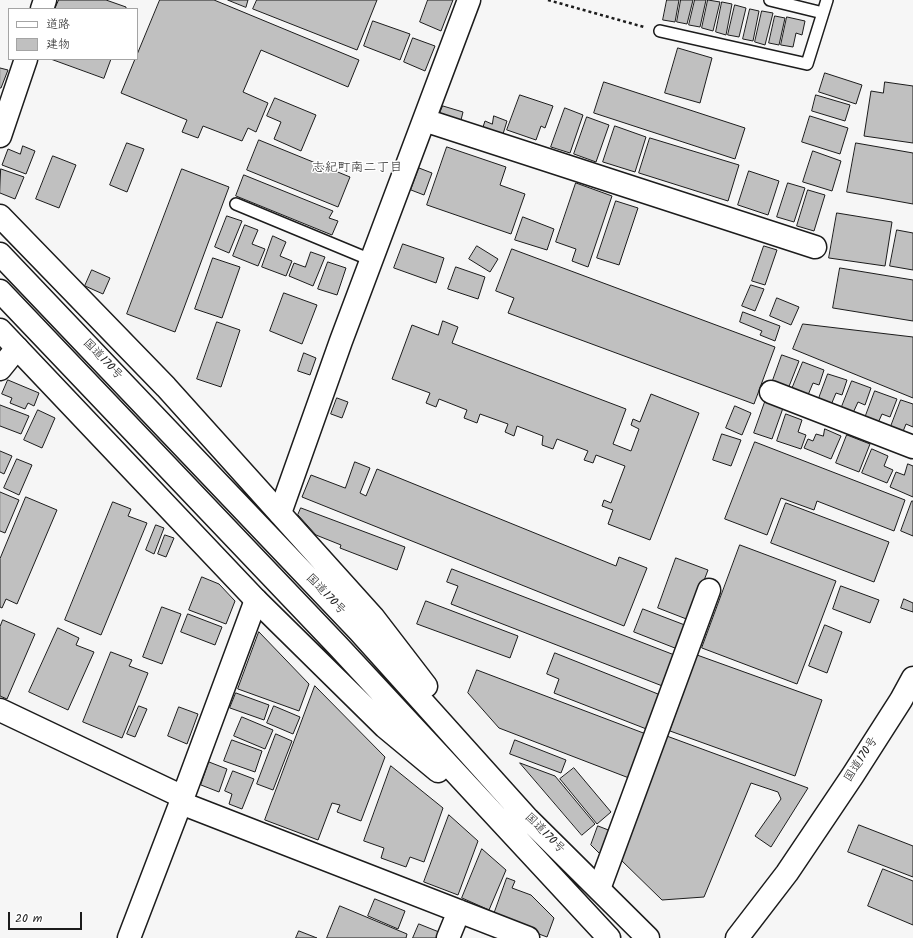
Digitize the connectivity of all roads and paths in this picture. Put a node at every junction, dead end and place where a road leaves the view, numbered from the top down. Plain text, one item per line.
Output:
1 (469, 0) edge
2 (548, 0) edge
3 (770, 0) edge
4 (827, 0) edge
5 (823, 13) junction
6 (660, 31) joint
7 (26, 60) edge
8 (424, 120) junction
9 (0, 136) edge
10 (236, 204) dead end
11 (0, 216) edge
12 (815, 247) dead end
13 (0, 254) edge
14 (371, 260) junction
15 (0, 291) edge
16 (0, 330) edge
17 (17, 348) junction
18 (0, 369) edge
19 (771, 392) dead end
20 (913, 447) edge
21 (280, 514) junction
22 (709, 590) dead end
23 (256, 600) junction
24 (913, 678) edge
25 (0, 710) edge
26 (182, 800) junction
27 (528, 819) junction
28 (512, 834) junction
29 (599, 888) junction
30 (459, 911) junction
31 (129, 938) edge
32 (448, 938) edge
33 (528, 938) edge
34 (609, 938) edge
35 (648, 938) edge
36 (737, 938) edge

1 - 8 main road
2 - 6 path
3 - 5 lane
4 - 5 lane
5 - 6 lane
7 - 9 main road
8 - 12 main road
8 - 14 main road
10 - 14 lane
11 - 21 main road
13 - 27 main road, 国道170号
14 - 21 main road
15 - 28 main road, 国道170号
16 - 17 main road
17 - 18 main road
17 - 23 main road
19 - 20 main road
21 - 27 main road
22 - 29 main road
23 - 26 main road
23 - 28 main road
24 - 36 main road, 国道170号
25 - 26 main road
26 - 30 main road
26 - 31 main road
27 - 29 main road, 国道170号
28 - 34 main road, 国道170号
29 - 35 main road, 国道170号
30 - 32 main road
30 - 33 main road

